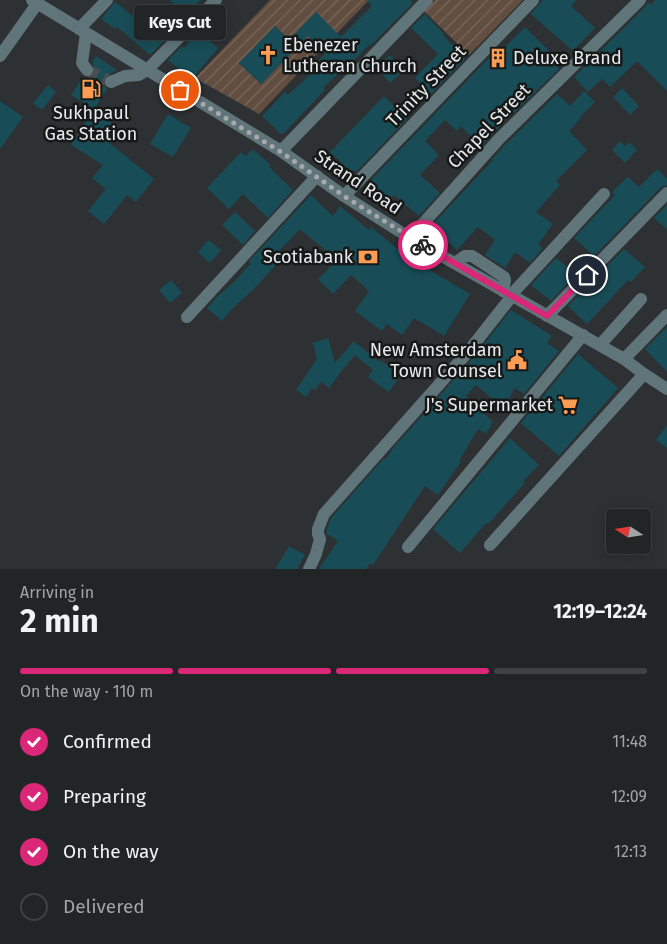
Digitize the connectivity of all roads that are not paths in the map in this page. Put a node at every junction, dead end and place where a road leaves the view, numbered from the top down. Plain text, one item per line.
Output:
1 (107, 0) edge
2 (216, 0) edge
3 (427, 0) edge
4 (533, 0) edge
5 (640, 0) edge
6 (35, 2) edge
7 (82, 32) junction
8 (0, 56) edge
9 (87, 70) dead end
10 (147, 70) junction
11 (111, 82) tunnel mouth
12 (281, 152) junction
13 (317, 176) junction
14 (667, 193) edge
15 (604, 194) dead end
16 (344, 196) junction
17 (410, 238) junction
18 (509, 294) junction
19 (641, 299) dead end
20 (667, 315) edge
21 (547, 316) junction
22 (187, 317) dead end
23 (583, 335) junction
24 (600, 345) junction
25 (624, 359) junction
26 (644, 374) junction
27 (667, 389) edge
28 (490, 545) dead end
29 (408, 547) dead end
30 (309, 569) edge

1 - 7 street
2 - 10 street
3 - 12 street
4 - 16 street, Trinity Street
5 - 17 street, Chapel Street
6 - 7 street, Strand Road
6 - 8 street
7 - 9 street
7 - 10 street, Strand Road
10 - 11 street
10 - 12 street, Strand Road
12 - 13 street, Strand Road
13 - 16 street, Strand Road
13 - 22 street
14 - 21 street
15 - 18 street
16 - 17 street, Strand Road
17 - 18 street, Strand Road
18 - 21 street, Strand Road
18 - 30 street
19 - 24 street
20 - 25 street
21 - 23 street, Strand Road
23 - 24 street, Strand Road
23 - 29 street
24 - 25 street, Strand Road
25 - 26 street, Strand Road
26 - 27 street, Strand Road
26 - 28 street

